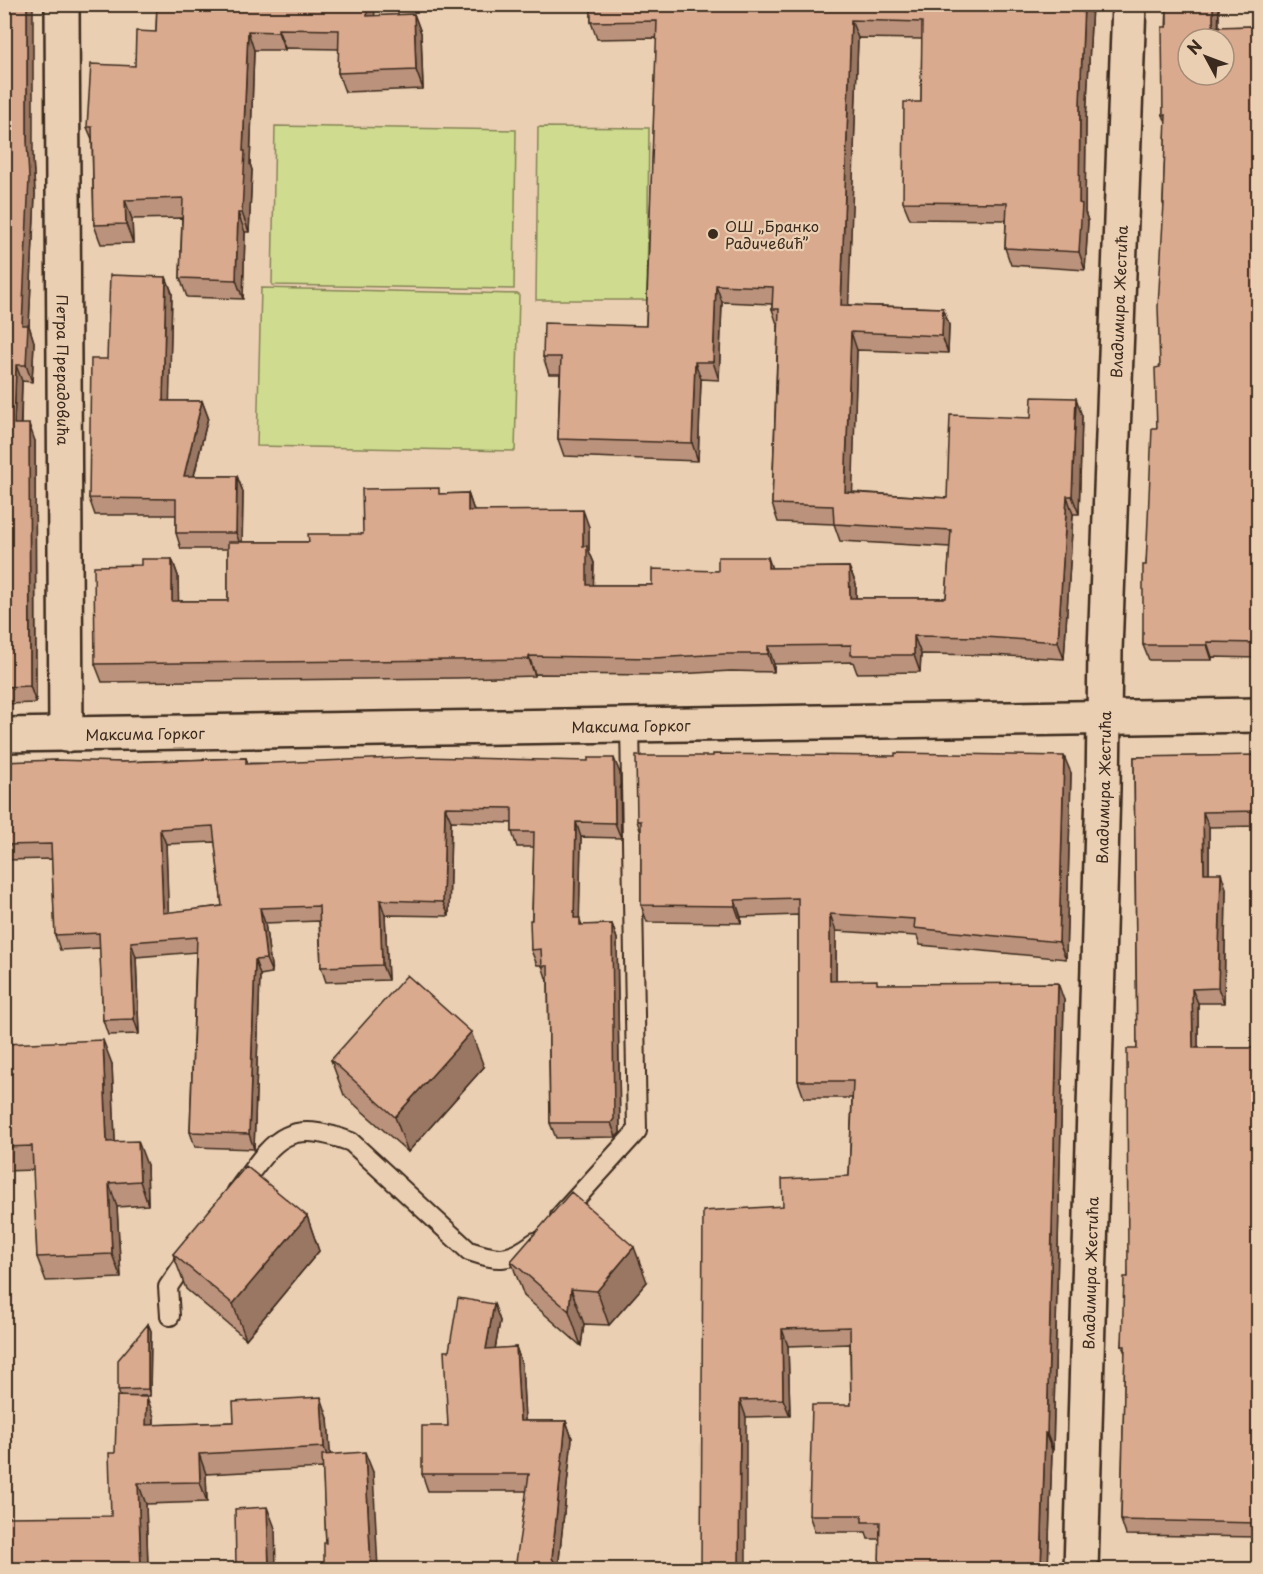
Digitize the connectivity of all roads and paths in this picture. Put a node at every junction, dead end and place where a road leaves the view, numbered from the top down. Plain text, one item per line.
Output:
1 (62, 4) edge
2 (1129, 4) edge
3 (1258, 715) edge
4 (1103, 717) junction
5 (630, 725) junction
6 (4, 735) edge
7 (66, 735) junction
8 (229, 1201) edge
9 (202, 1237) edge
10 (170, 1316) dead end
11 (1081, 1569) edge

1 - 7 street, Петра Прерадовића
2 - 4 street, Владимира Жестића
3 - 4 street, Максима Горког
4 - 5 street, Максима Горког
4 - 11 street, Владимира Жестића
5 - 7 street, Максима Горког
5 - 8 lane
6 - 7 street, Максима Горког
9 - 10 lane

